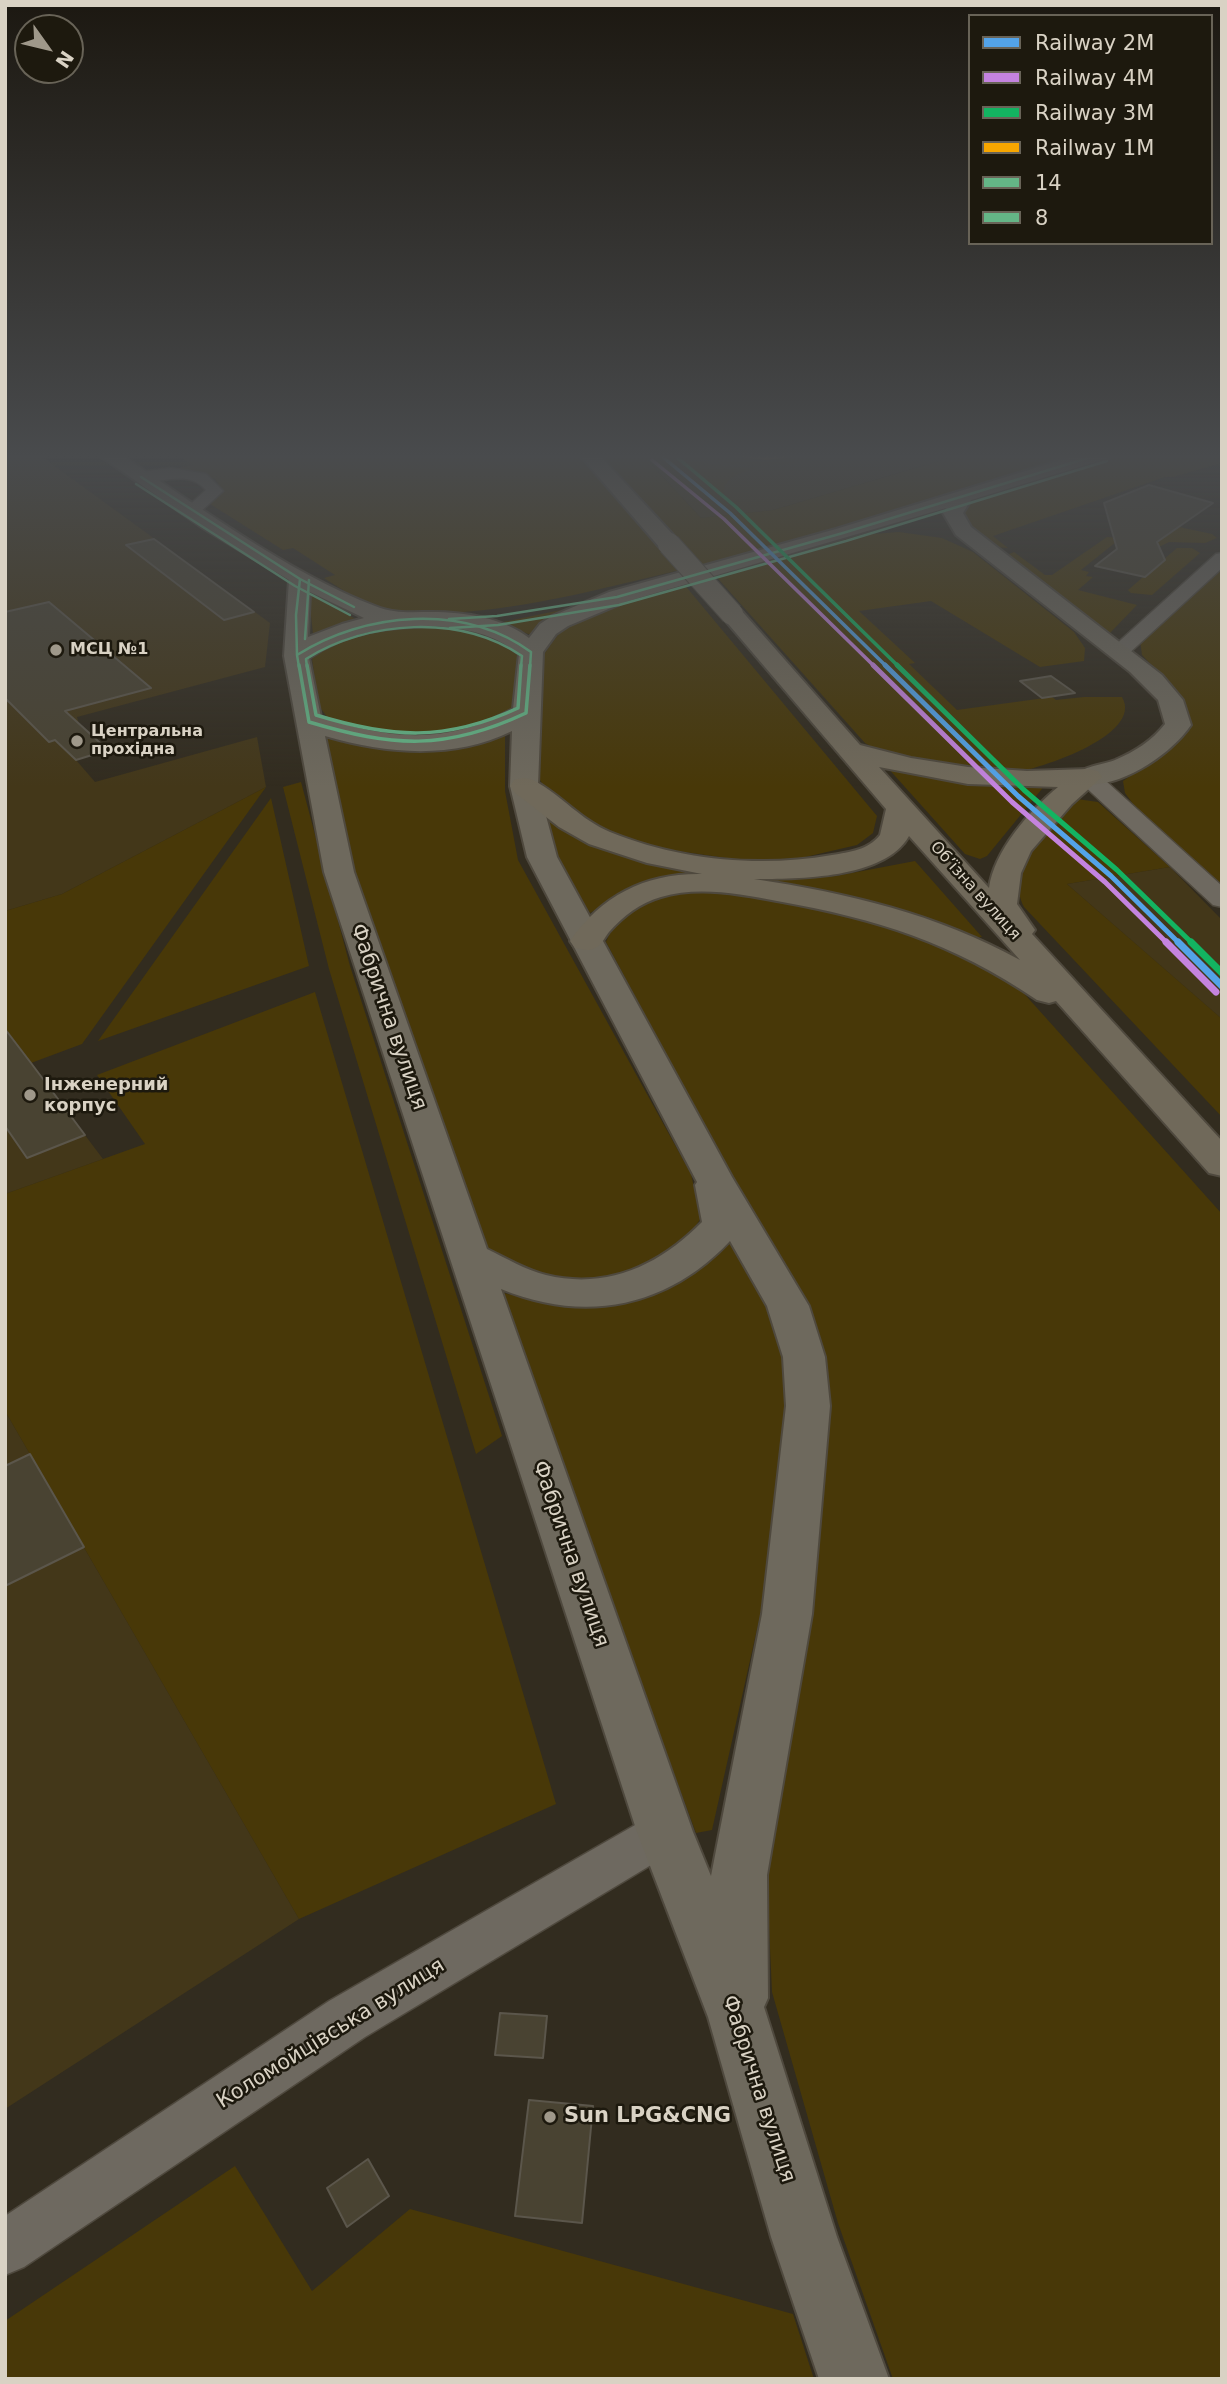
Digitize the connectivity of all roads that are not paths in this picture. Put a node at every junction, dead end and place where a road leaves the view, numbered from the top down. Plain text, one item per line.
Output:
1 (277, 564) edge
2 (687, 564) edge
3 (733, 564) edge
4 (1005, 564) edge
5 (1215, 564) edge
6 (300, 579) junction
7 (617, 597) junction
8 (449, 619) junction
9 (404, 621) junction
10 (531, 652) junction
11 (1119, 652) junction
12 (296, 656) junction
13 (526, 713) junction
14 (309, 722) junction
15 (852, 751) junction
16 (1088, 777) junction
17 (524, 786) junction
18 (900, 808) junction
19 (1222, 901) edge
20 (586, 941) junction
21 (1038, 960) junction
22 (1116, 1047) junction
23 (1222, 1164) edge
24 (713, 1177) junction
25 (468, 1256) junction
26 (665, 1832) junction
27 (738, 2017) junction
28 (5, 2248) edge
29 (854, 2379) edge

1 - 6 main road
2 - 15 main road, Обʼїзна вулиця, bridge
3 - 7 main road
4 - 11 main road
5 - 11 street
6 - 9 main road
6 - 12 main road, Фабрична вулиця
7 - 8 main road
7 - 10 main road
8 - 9 main road
8 - 10 main road
9 - 12 main road
10 - 13 main road
11 - 16 main road
12 - 14 main road, Фабрична вулиця
13 - 14 main road
13 - 17 main road
14 - 25 main road, Фабрична вулиця
15 - 16 main road
15 - 18 main road, Обʼїзна вулиця
16 - 19 street
16 - 21 main road
17 - 18 main road
17 - 20 main road
18 - 21 main road, Обʼїзна вулиця
20 - 22 main road
20 - 24 main road
21 - 22 main road, Обʼїзна вулиця
22 - 23 main road, Обʼїзна вулиця
24 - 25 main road
24 - 27 main road
25 - 26 main road, Фабрична вулиця
26 - 27 main road, Фабрична вулиця
26 - 28 street, Коломойцівська вулиця
27 - 29 main road, Фабрична вулиця

